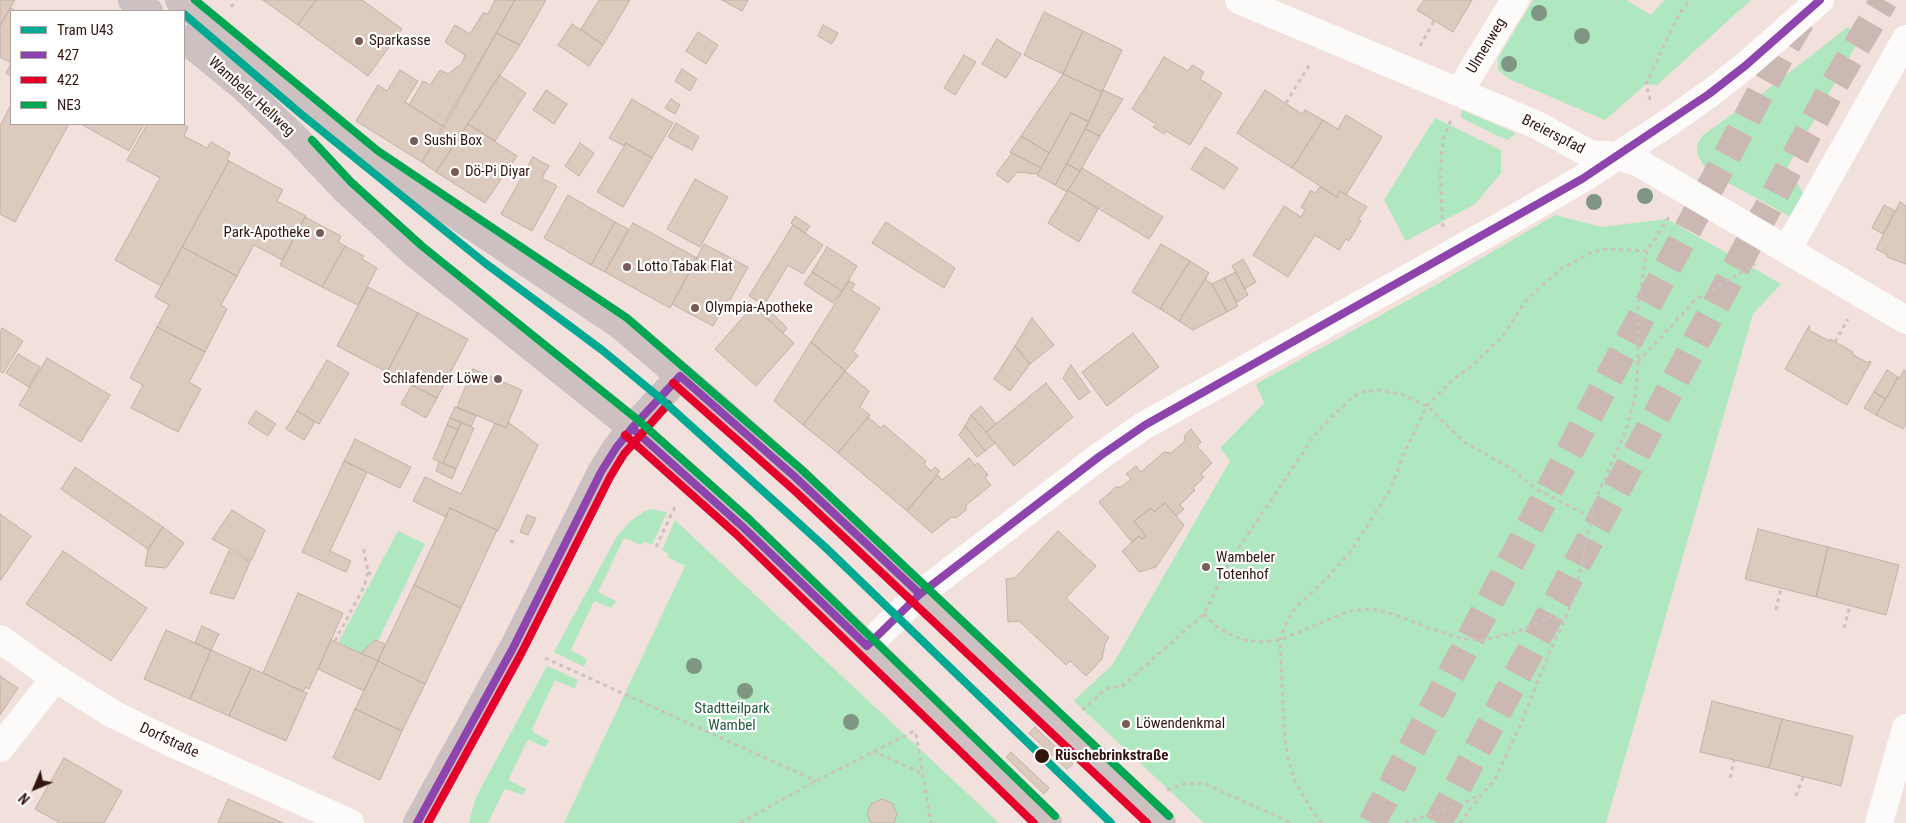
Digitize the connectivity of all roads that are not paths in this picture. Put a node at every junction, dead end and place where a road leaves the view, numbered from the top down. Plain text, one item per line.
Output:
1 (132, 0) edge
2 (179, 0) edge
3 (1239, 0) edge
4 (1515, 0) edge
5 (1820, 0) edge
6 (147, 10) edge
7 (185, 39) edge
8 (1906, 39) edge
9 (1459, 92) junction
10 (1617, 156) junction
11 (1780, 246) junction
12 (1906, 320) edge
13 (680, 376) junction
14 (632, 428) junction
15 (920, 594) junction
16 (0, 639) edge
17 (867, 646) junction
18 (56, 678) junction
19 (1906, 728) edge
20 (0, 748) edge
21 (350, 823) edge
22 (417, 823) edge
23 (1048, 823) edge
24 (1162, 823) edge
25 (1879, 823) edge

1 - 6 main road
2 - 13 main road, Wambeler Hellweg
3 - 9 street, Breierspfad
4 - 9 street, Ulmenweg
5 - 10 street
7 - 14 main road, Wambeler Hellweg
8 - 11 street
9 - 10 street, Breierspfad
10 - 11 street, Breierspfad
10 - 15 street
11 - 12 street, Breierspfad
13 - 14 main road
13 - 15 main road, Wambeler Hellweg
14 - 17 main road, Wambeler Hellweg
14 - 22 main road
15 - 17 street
15 - 24 main road, Wambeler Hellweg
16 - 18 street, Dorfstraße
17 - 23 main road, Wambeler Hellweg
18 - 20 street
18 - 21 street, Dorfstraße
19 - 25 street

